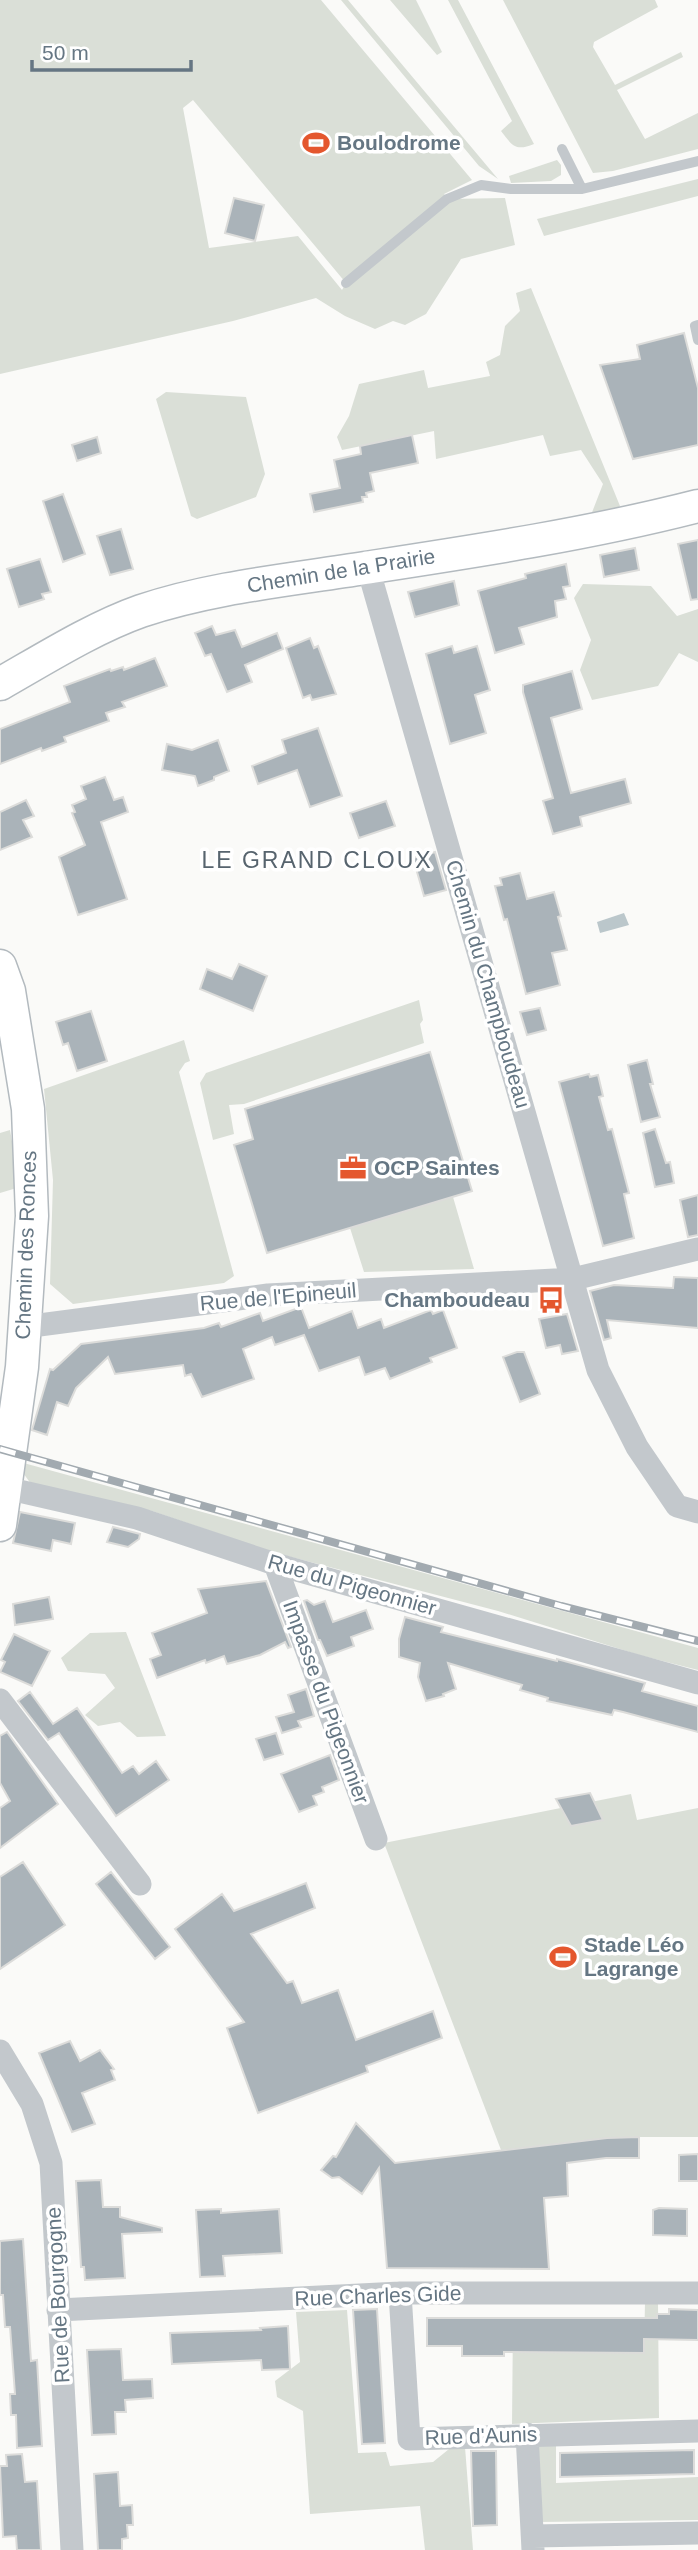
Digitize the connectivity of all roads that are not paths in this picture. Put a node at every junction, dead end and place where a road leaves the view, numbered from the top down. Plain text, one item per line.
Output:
1 (562, 149) dead end
2 (698, 161) edge
3 (582, 189) junction
4 (346, 284) dead end
5 (698, 326) edge
6 (698, 340) edge
7 (698, 506) edge
8 (368, 568) junction
9 (0, 684) edge
10 (0, 966) edge
11 (698, 1249) edge
12 (573, 1279) junction
13 (24, 1327) junction
14 (6, 1488) junction
15 (698, 1512) edge
16 (0, 1525) edge
17 (275, 1564) junction
18 (698, 1683) edge
19 (0, 1700) edge
20 (376, 1839) dead end
21 (140, 1884) dead end
22 (0, 2051) edge
23 (698, 2293) edge
24 (400, 2294) junction
25 (58, 2310) junction
26 (698, 2431) edge
27 (527, 2434) junction
28 (698, 2533) edge
29 (533, 2543) edge
30 (72, 2550) edge

1 - 3 lane
2 - 3 lane
3 - 4 lane
5 - 6 lane
7 - 8 street, Chemin de la Prairie
8 - 9 street, Chemin de la Prairie
8 - 12 street, Chemin du Champboudeau
10 - 13 street, Chemin des Ronces
11 - 12 street, Rue de l'Epineuil
12 - 13 street, Rue de l'Epineuil
12 - 15 street, Chemin du Champboudeau
13 - 14 street, Chemin des Ronces
14 - 16 street, Chemin des Ronces
14 - 17 street, Rue du Pigeonnier
17 - 18 street, Rue du Pigeonnier
17 - 20 street, Impasse du Pigeonnier
19 - 21 street
22 - 25 street, Rue de Bourgogne
23 - 24 street, Rue Charles Gide
24 - 25 street, Rue Charles Gide
24 - 27 street, Rue d'Aunis
25 - 30 street, Rue de Bourgogne
26 - 27 street, Rue d'Aunis
27 - 29 street
28 - 29 street

